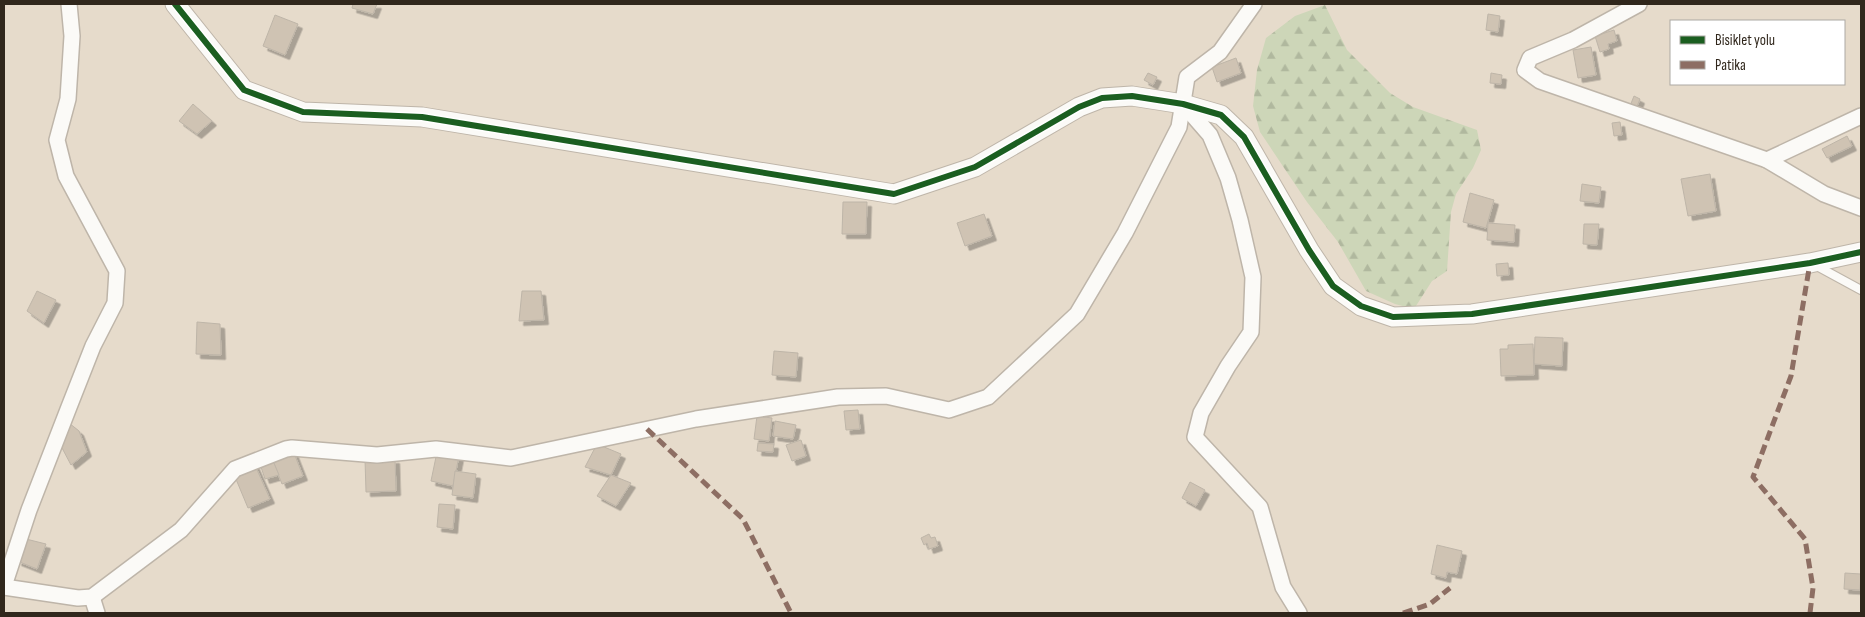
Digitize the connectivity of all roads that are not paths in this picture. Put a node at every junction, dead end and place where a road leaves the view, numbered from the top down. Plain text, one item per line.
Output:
1 (69, 4) edge
2 (175, 4) edge
3 (1254, 4) edge
4 (1639, 4) edge
5 (1183, 104) junction
6 (1861, 116) edge
7 (1768, 160) junction
8 (1861, 208) edge
9 (1861, 252) edge
10 (1810, 263) junction
11 (1861, 290) edge
12 (4, 587) edge
13 (92, 596) junction
14 (97, 613) edge
15 (1299, 613) edge

1 - 12 street
2 - 5 street
3 - 5 street
4 - 7 street
5 - 10 street
5 - 13 street
5 - 15 street
6 - 7 street
7 - 8 street
9 - 10 street
10 - 11 lane
12 - 13 street
13 - 14 street

